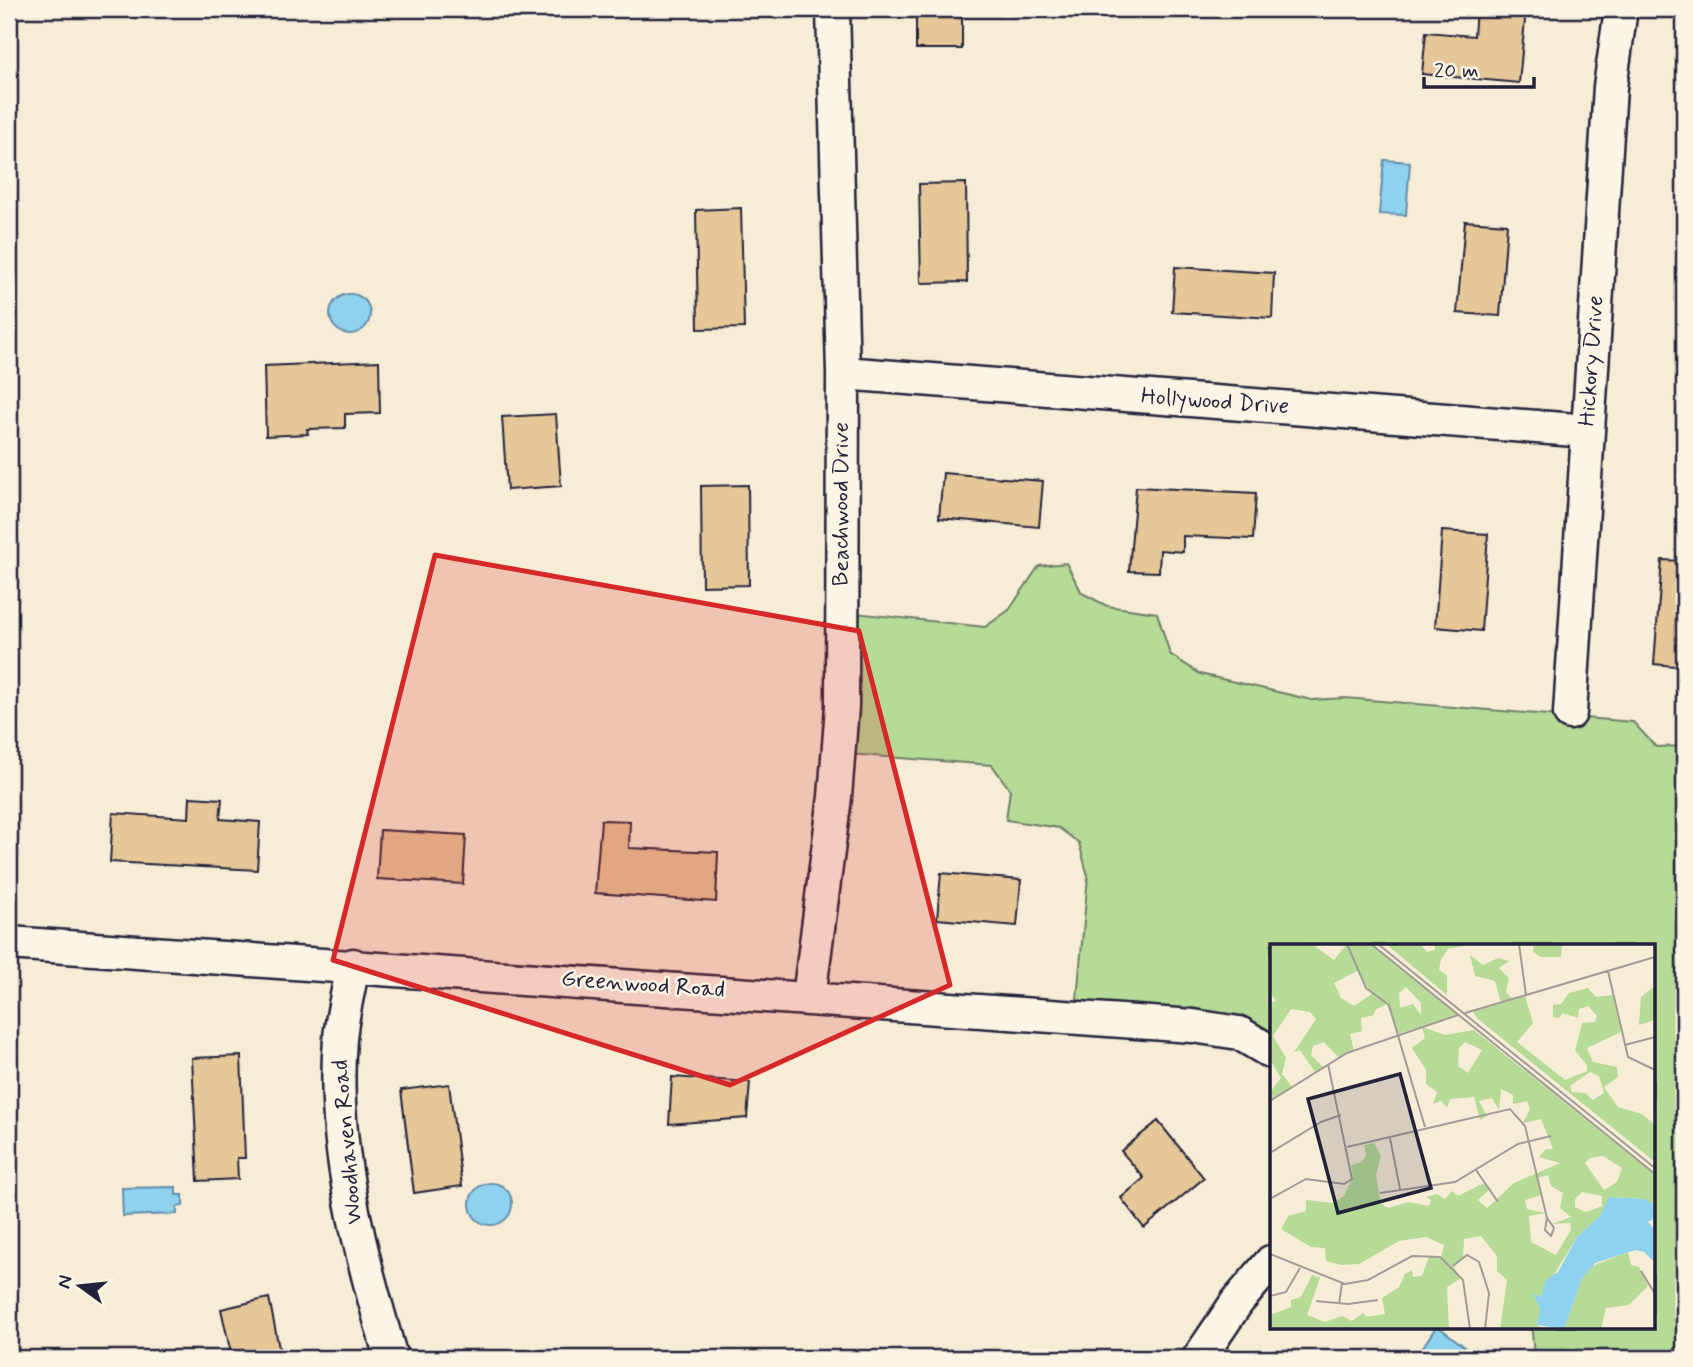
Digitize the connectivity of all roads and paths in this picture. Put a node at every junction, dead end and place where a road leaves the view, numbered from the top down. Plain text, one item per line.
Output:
1 (832, 9) edge
2 (1621, 9) edge
3 (843, 373) junction
4 (1588, 431) junction
5 (1570, 713) dead end
6 (9, 943) edge
7 (353, 965) junction
8 (809, 997) junction
9 (1270, 1051) edge
10 (1270, 1263) edge
11 (391, 1358) edge
12 (1199, 1358) edge

1 - 3 street, Beachwood Drive
2 - 4 street, Hickory Drive
3 - 4 street, Hollywood Drive
3 - 8 street, Beachwood Drive
4 - 5 street, Hickory Drive
6 - 7 street, Greenwood Road
7 - 8 street, Greenwood Road
7 - 11 street, Woodhaven Road
8 - 9 street, Greenwood Road
10 - 12 street

